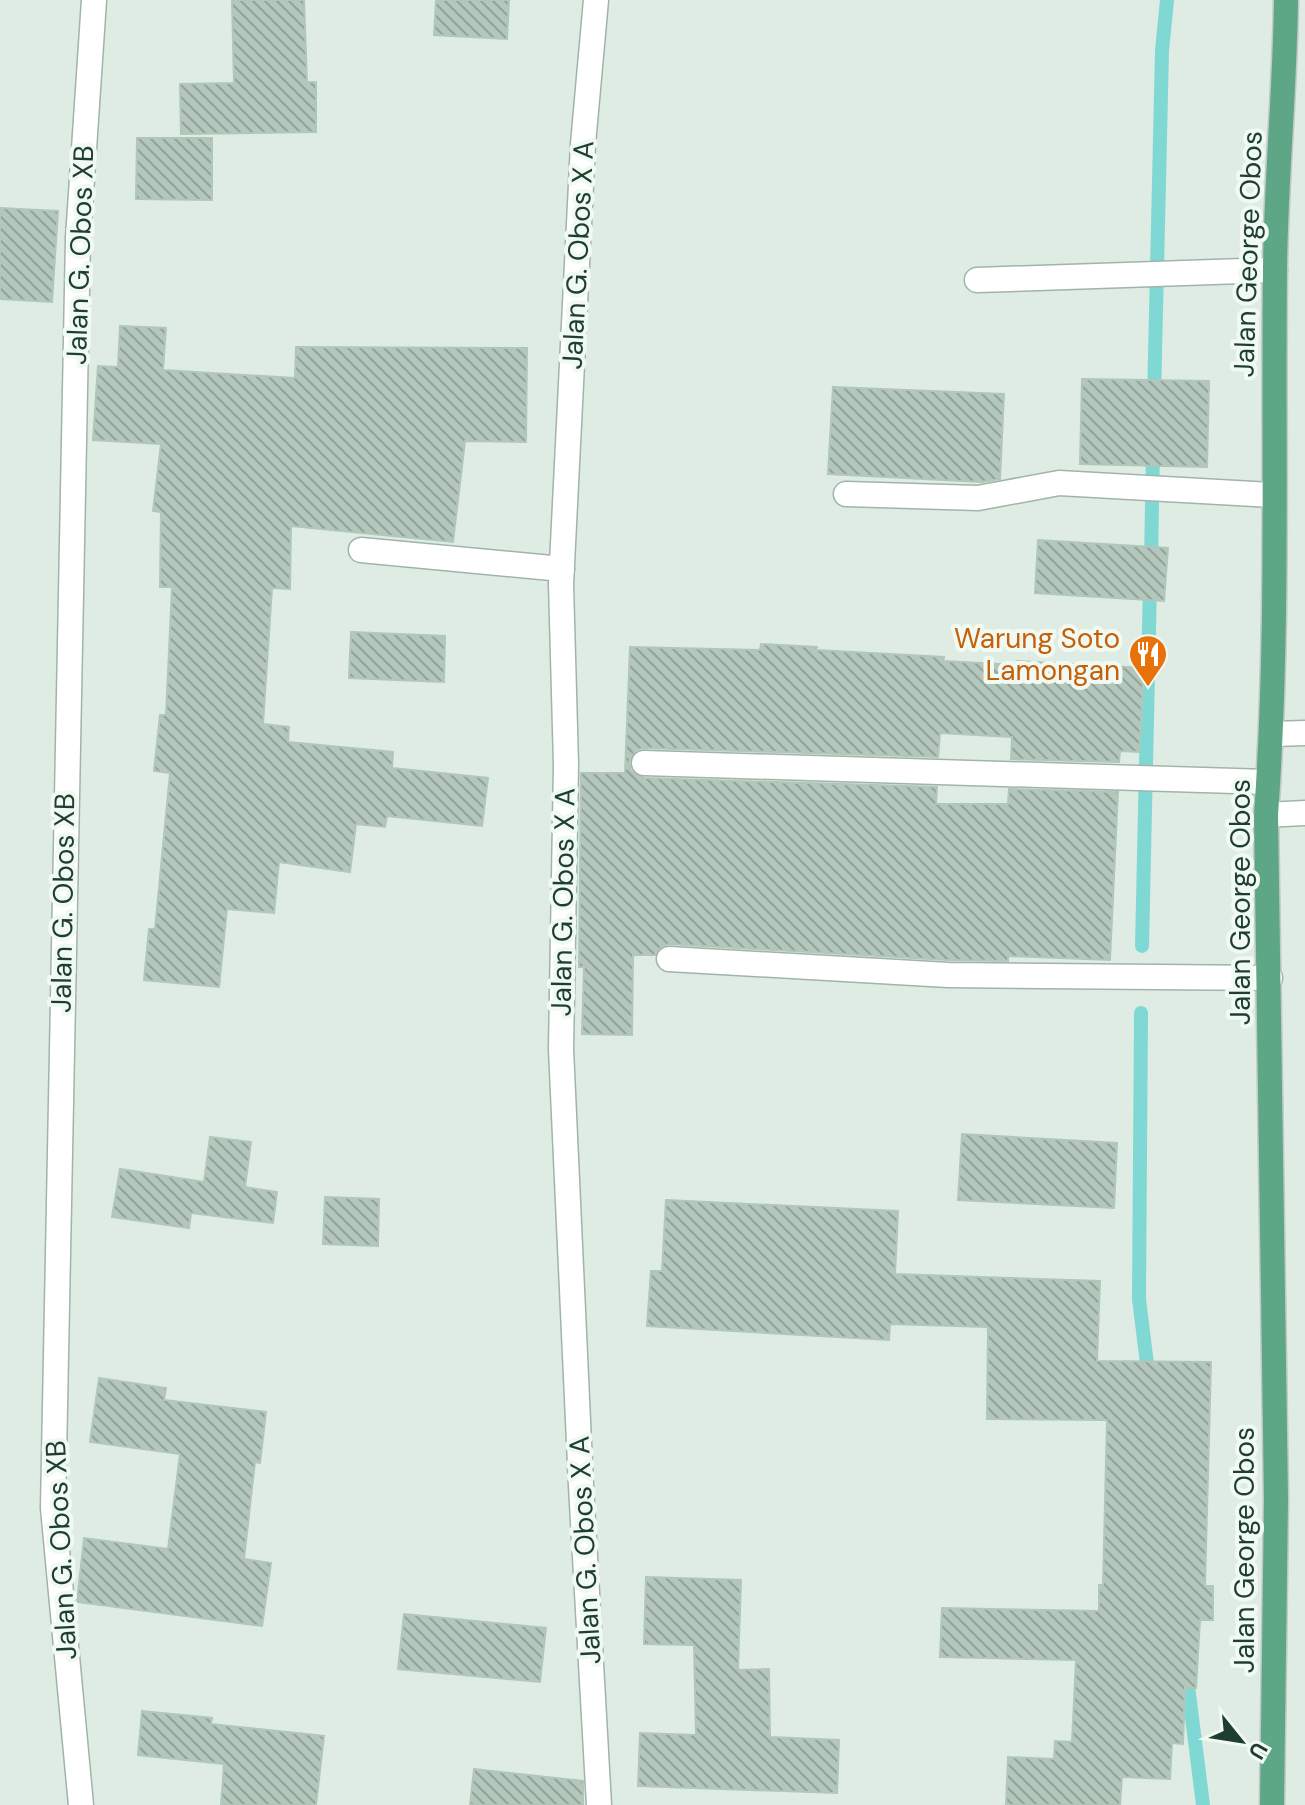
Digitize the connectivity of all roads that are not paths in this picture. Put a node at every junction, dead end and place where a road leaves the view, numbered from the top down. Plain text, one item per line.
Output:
1 (94, 0) edge
2 (596, 0) edge
3 (1286, 0) edge
4 (1275, 270) junction
5 (977, 280) dead end
6 (846, 494) dead end
7 (1273, 495) junction
8 (361, 550) dead end
9 (562, 569) junction
10 (1305, 733) edge
11 (1273, 734) junction
12 (644, 763) dead end
13 (1268, 782) junction
14 (1305, 813) edge
15 (1266, 815) junction
16 (669, 959) dead end
17 (1270, 978) junction
18 (81, 1805) edge
19 (599, 1805) edge
20 (1272, 1805) edge

1 - 18 street, Jalan G. Obos XB
2 - 9 street, Jalan G. Obos X A
3 - 4 main road, Jalan George Obos
4 - 5 street
4 - 7 main road, Jalan George Obos
6 - 7 street
7 - 11 main road, Jalan George Obos
8 - 9 street
9 - 19 street, Jalan G. Obos X A
10 - 11 street
11 - 13 main road, Jalan George Obos
12 - 13 street
13 - 15 main road, Jalan George Obos
14 - 15 street
15 - 17 main road, Jalan George Obos
16 - 17 street
17 - 20 main road, Jalan George Obos

